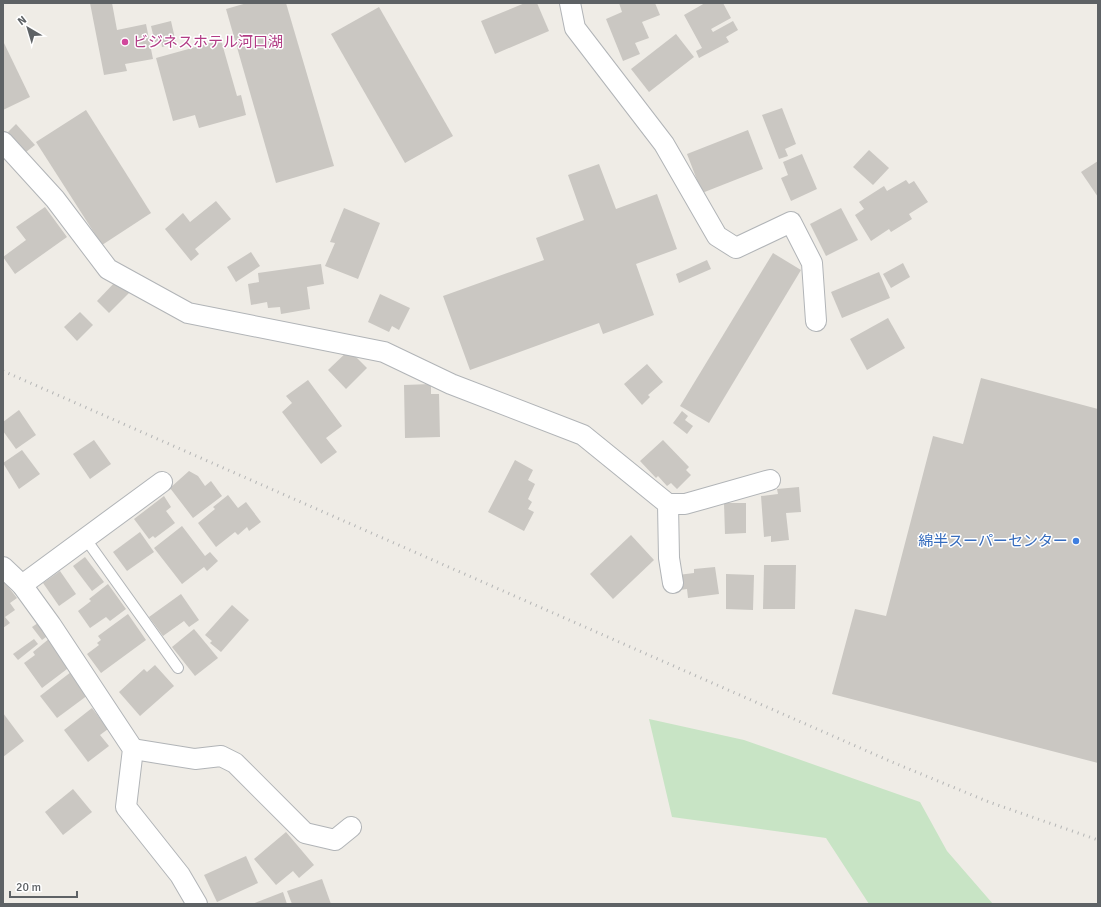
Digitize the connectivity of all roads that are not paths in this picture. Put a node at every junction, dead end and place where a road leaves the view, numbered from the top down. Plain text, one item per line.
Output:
1 (570, 3) edge
2 (3, 142) edge
3 (816, 321) dead end
4 (770, 480) dead end
5 (162, 482) dead end
6 (668, 504) junction
7 (85, 538) junction
8 (3, 567) edge
9 (673, 583) dead end
10 (22, 585) junction
11 (178, 668) dead end
12 (133, 749) junction
13 (350, 827) dead end
14 (197, 904) edge

1 - 3 street
2 - 6 street
4 - 6 street
5 - 7 street
6 - 9 street
7 - 10 street
7 - 11 lane
8 - 10 street
10 - 12 street
12 - 13 street
12 - 14 street

